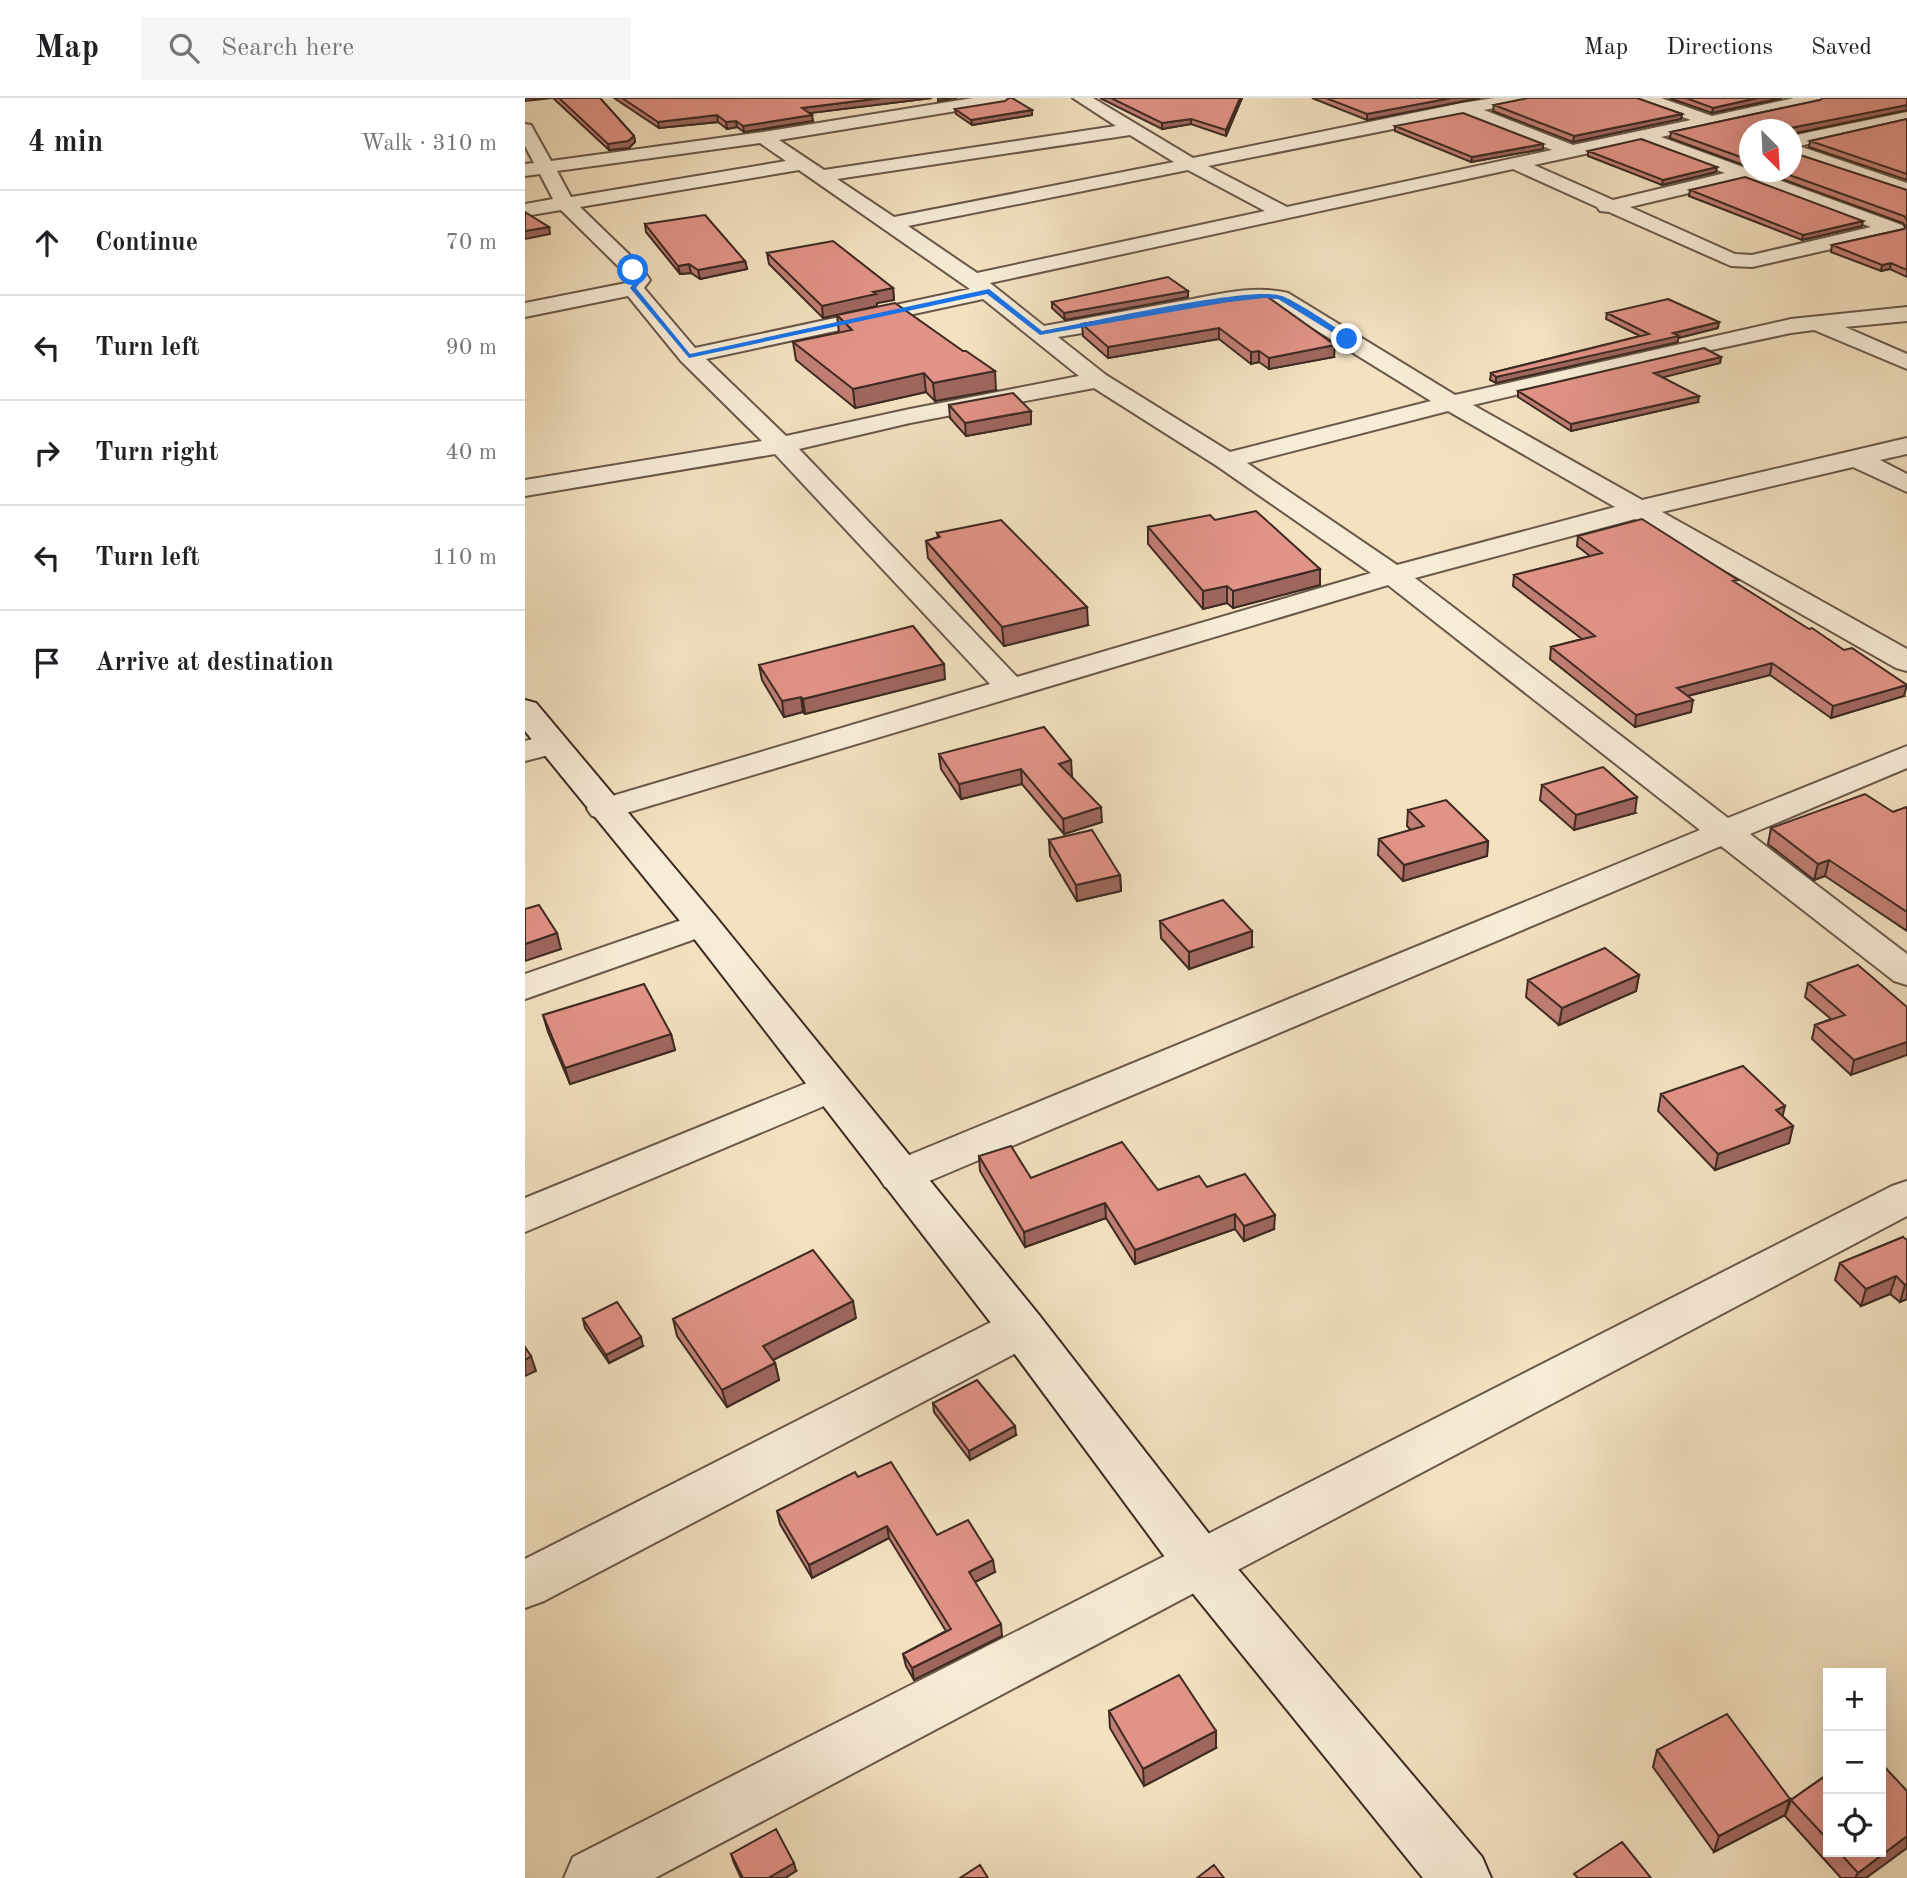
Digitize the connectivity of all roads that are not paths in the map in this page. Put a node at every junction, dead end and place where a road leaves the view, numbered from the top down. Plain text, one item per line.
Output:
1 (1005, 98) edge
2 (1081, 98) edge
3 (1437, 98) edge
4 (1520, 98) edge
5 (1644, 98) edge
6 (1818, 98) edge
7 (1465, 110) junction
8 (1907, 117) edge
9 (1709, 120) junction
10 (525, 129) edge
11 (1135, 129) junction
12 (1739, 131) edge
13 (1638, 135) junction
14 (763, 137) junction
15 (1802, 140) edge
16 (1573, 152) junction
17 (1802, 153) edge
18 (1514, 163) junction
19 (1191, 164) junction
20 (535, 169) edge
21 (812, 170) junction
22 (1739, 171) edge
23 (1739, 176) edge
24 (1768, 182) edge
25 (1907, 189) edge
26 (565, 203) junction
27 (1607, 207) junction
28 (525, 211) edge
29 (1284, 213) junction
30 (889, 224) junction
31 (1899, 231) edge
32 (981, 286) junction
33 (633, 288) junction
34 (525, 310) edge
35 (1907, 314) edge
36 (1817, 323) junction
37 (1040, 333) junction
38 (689, 356) junction
39 (1907, 362) edge
40 (1098, 380) junction
41 (1451, 403) junction
42 (781, 445) junction
43 (1907, 446) edge
44 (1854, 457) junction
45 (1226, 461) junction
46 (1907, 484) edge
47 (525, 488) edge
48 (1636, 510) junction
49 (1393, 575) junction
50 (1907, 662) edge
51 (1010, 687) junction
52 (534, 735) edge
53 (1907, 756) edge
54 (604, 809) junction
55 (1725, 832) junction
56 (702, 924) junction
57 (1907, 973) edge
58 (525, 987) edge
59 (829, 1088) junction
60 (900, 1176) junction
61 (1907, 1197) edge
62 (525, 1216) edge
63 (1022, 1328) junction
64 (1201, 1564) junction
65 (525, 1585) edge
66 (594, 1878) edge
67 (1461, 1878) edge

1 - 14 street
2 - 11 street
3 - 7 street
4 - 7 street
5 - 9 street
6 - 9 street
7 - 16 street
7 - 19 street
8 - 15 street
9 - 12 street
9 - 13 street
10 - 20 street
11 - 19 street
11 - 21 street
13 - 16 street
13 - 22 street
14 - 20 street
14 - 21 street
16 - 18 street
17 - 25 street
18 - 27 street
18 - 29 street
19 - 29 street
19 - 30 street
20 - 26 street
21 - 26 street
21 - 30 street
23 - 27 street
24 - 31 street
26 - 28 street
26 - 33 street
27 - 31 street
29 - 32 street
30 - 32 street
32 - 37 street
32 - 38 street
33 - 34 street
33 - 38 street
35 - 36 street
36 - 39 street
36 - 41 street
37 - 40 street
37 - 41 street
38 - 42 street
40 - 42 street
40 - 45 street
41 - 45 street
41 - 48 street
42 - 47 street
42 - 51 street
43 - 44 street
44 - 46 street
44 - 48 street
45 - 49 street
48 - 49 street
48 - 50 street
49 - 51 street
49 - 55 street
51 - 54 street
52 - 54 street
53 - 55 street
54 - 56 street
55 - 57 street
55 - 60 street
56 - 58 street
56 - 59 street
59 - 60 street
59 - 62 street
60 - 63 street
61 - 64 street
63 - 64 street
63 - 65 street
64 - 66 street
64 - 67 street

